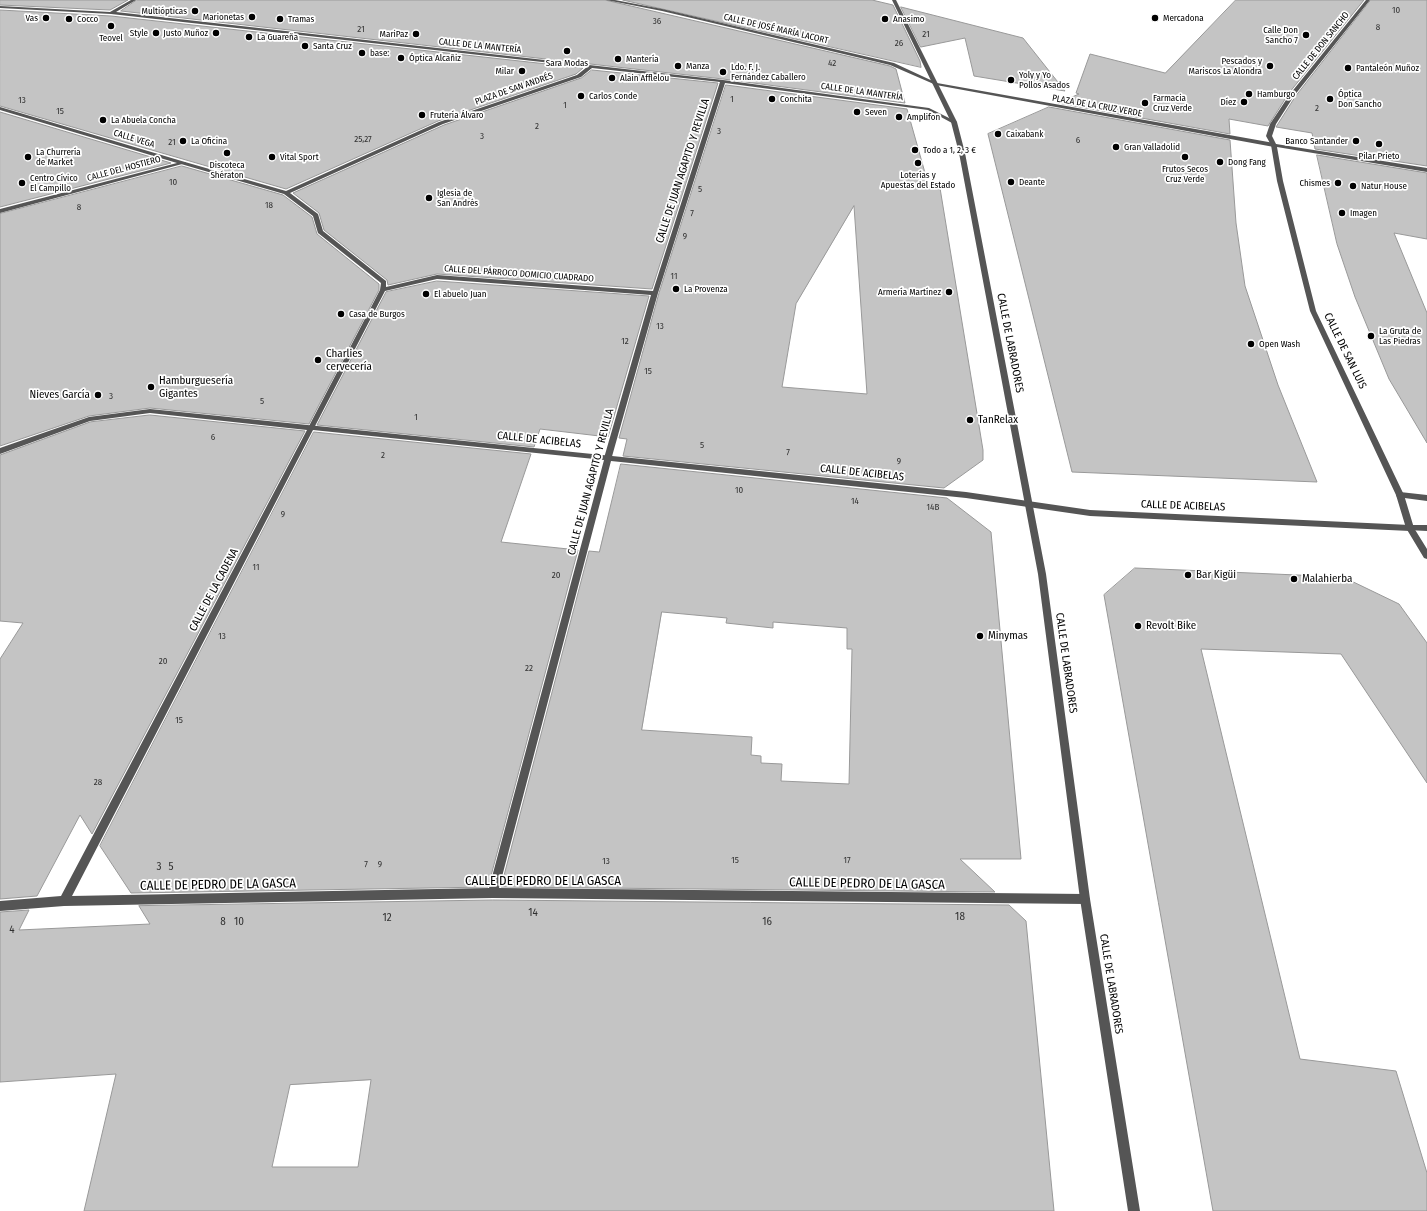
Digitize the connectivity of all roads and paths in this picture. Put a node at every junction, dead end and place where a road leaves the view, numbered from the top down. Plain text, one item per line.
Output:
1 (134, 0) edge
2 (608, 0) edge
3 (894, 0) edge
4 (1368, 0) edge
5 (0, 7) edge
6 (111, 14) junction
7 (591, 66) junction
8 (723, 81) junction
9 (936, 84) junction
10 (0, 108) edge
11 (954, 122) junction
12 (1274, 145) junction
13 (184, 163) junction
14 (1427, 170) edge
15 (286, 193) junction
16 (0, 212) edge
17 (383, 290) junction
18 (655, 293) junction
19 (311, 428) junction
20 (0, 451) edge
21 (608, 458) junction
22 (1400, 495) junction
23 (1427, 498) edge
24 (1028, 503) junction
25 (1410, 528) junction
26 (1427, 528) edge
27 (1427, 556) edge
28 (493, 893) junction
29 (1086, 899) junction
30 (64, 901) junction
31 (0, 906) edge
32 (1134, 1211) edge

1 - 6 street
2 - 9 street, CALLE DE JOSÉ MARÍA LACORT
3 - 9 street
4 - 12 street, CALLE DE DON SANCHO
5 - 6 street, CALLE DE LA MANTERÍA
6 - 7 street, CALLE DE LA MANTERÍA
7 - 8 street, CALLE DE LA MANTERÍA
7 - 15 street, PLAZA DE SAN ANDRÉS
8 - 11 street, CALLE DE LA MANTERÍA
8 - 18 street, CALLE DE JUAN AGAPITO Y REVILLA
9 - 11 street
9 - 12 street, PLAZA DE LA CRUZ VERDE
10 - 13 street, CALLE VEGA
11 - 24 street, CALLE DE LABRADORES
12 - 14 street, PLAZA DE LA CRUZ VERDE
12 - 22 street, CALLE DE SAN LUIS
13 - 15 street, CALLE VEGA
13 - 16 street, CALLE DEL HOSTIERO
15 - 17 street, CALLE VEGA
17 - 18 street, CALLE DEL PÁRROCO DOMICIO CUADRADO
17 - 19 street, CALLE DE LA CADENA
18 - 21 street, CALLE DE JUAN AGAPITO Y REVILLA
19 - 20 street, CALLE DE ACIBELAS
19 - 21 street, CALLE DE ACIBELAS
19 - 30 street, CALLE DE LA CADENA
21 - 24 street, CALLE DE ACIBELAS
21 - 28 street, CALLE DE JUAN AGAPITO Y REVILLA
22 - 23 street
22 - 25 street, CALLE DE SAN LUIS
24 - 25 street, CALLE DE ACIBELAS
24 - 29 street, CALLE DE LABRADORES
25 - 26 street, CALLE DE ACIBELAS
25 - 27 street, CALLE DE SAN LUIS
28 - 29 street, CALLE DE PEDRO DE LA GASCA
28 - 30 street, CALLE DE PEDRO DE LA GASCA
29 - 32 street, CALLE DE LABRADORES
30 - 31 street, CALLE DE PEDRO DE LA GASCA

